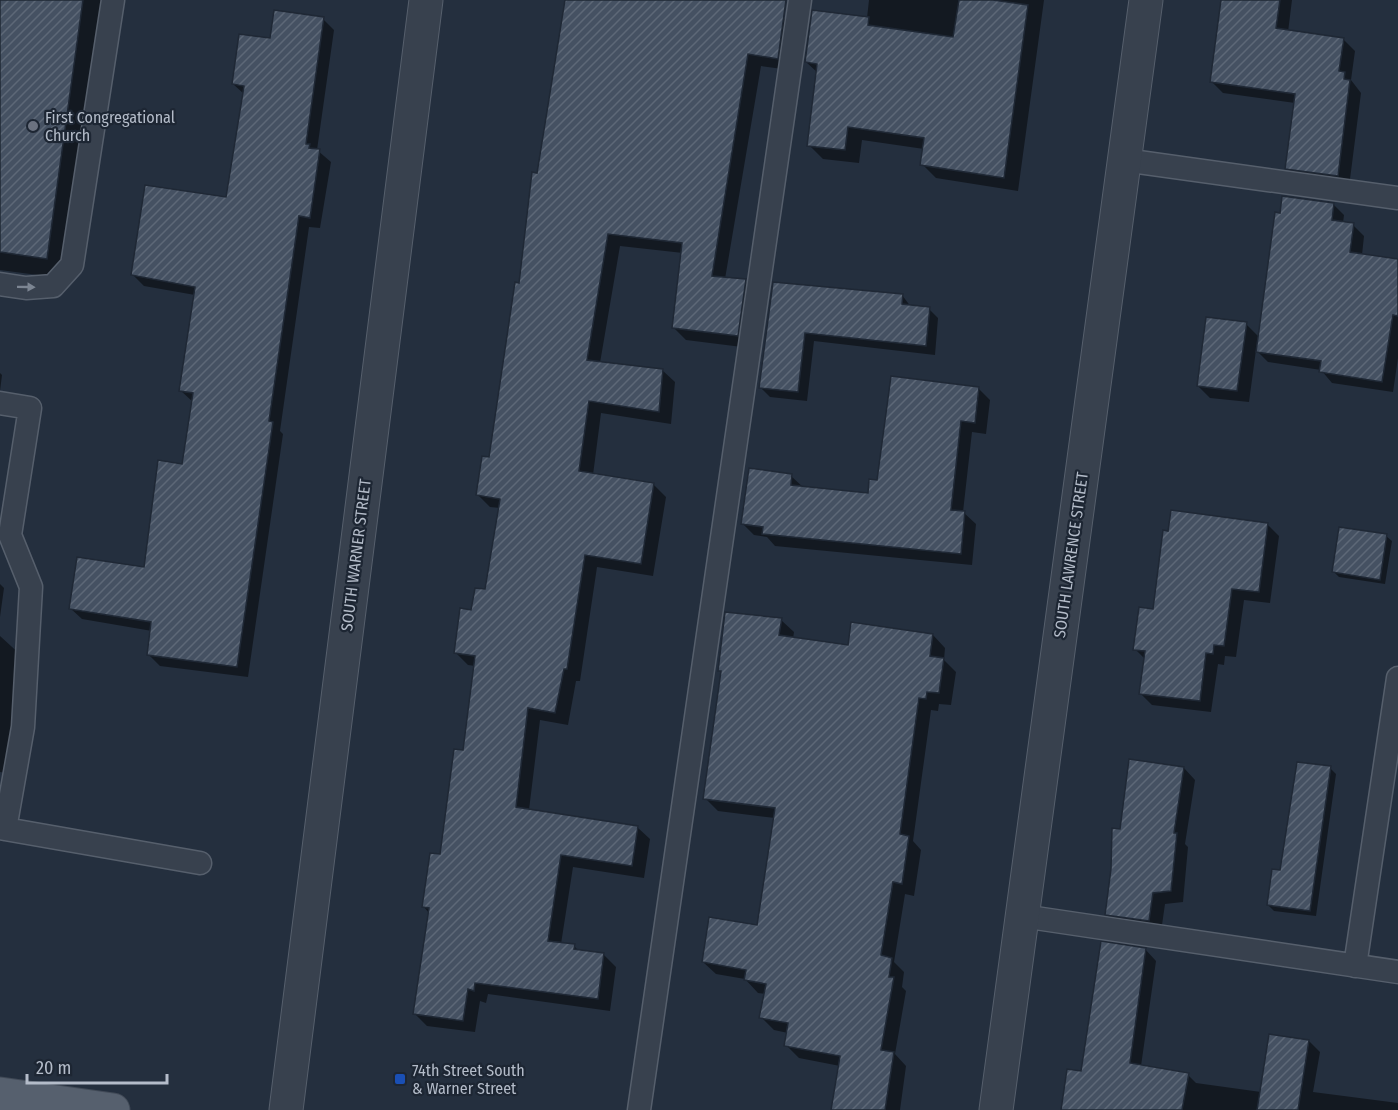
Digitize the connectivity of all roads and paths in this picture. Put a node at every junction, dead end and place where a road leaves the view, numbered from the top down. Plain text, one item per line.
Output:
1 (113, 0) edge
2 (426, 0) edge
3 (800, 0) edge
4 (1146, 0) edge
5 (1124, 160) junction
6 (1398, 198) edge
7 (0, 284) edge
8 (0, 403) edge
9 (1398, 678) edge
10 (2, 829) edge
11 (200, 863) dead end
12 (1022, 916) junction
13 (1355, 966) junction
14 (1398, 972) edge
15 (0, 1094) edge
16 (113, 1110) edge
17 (286, 1110) edge
18 (639, 1110) edge
19 (996, 1110) edge

7 -> 1 lane
2 - 17 street, SOUTH WARNER STREET
3 - 18 lane
4 - 5 street, SOUTH LAWRENCE STREET
5 - 6 lane
5 - 12 street, SOUTH LAWRENCE STREET
8 - 10 lane
9 - 13 lane
10 - 11 lane
12 - 13 lane
12 - 19 street, SOUTH LAWRENCE STREET
13 - 14 lane
15 - 16 main road

